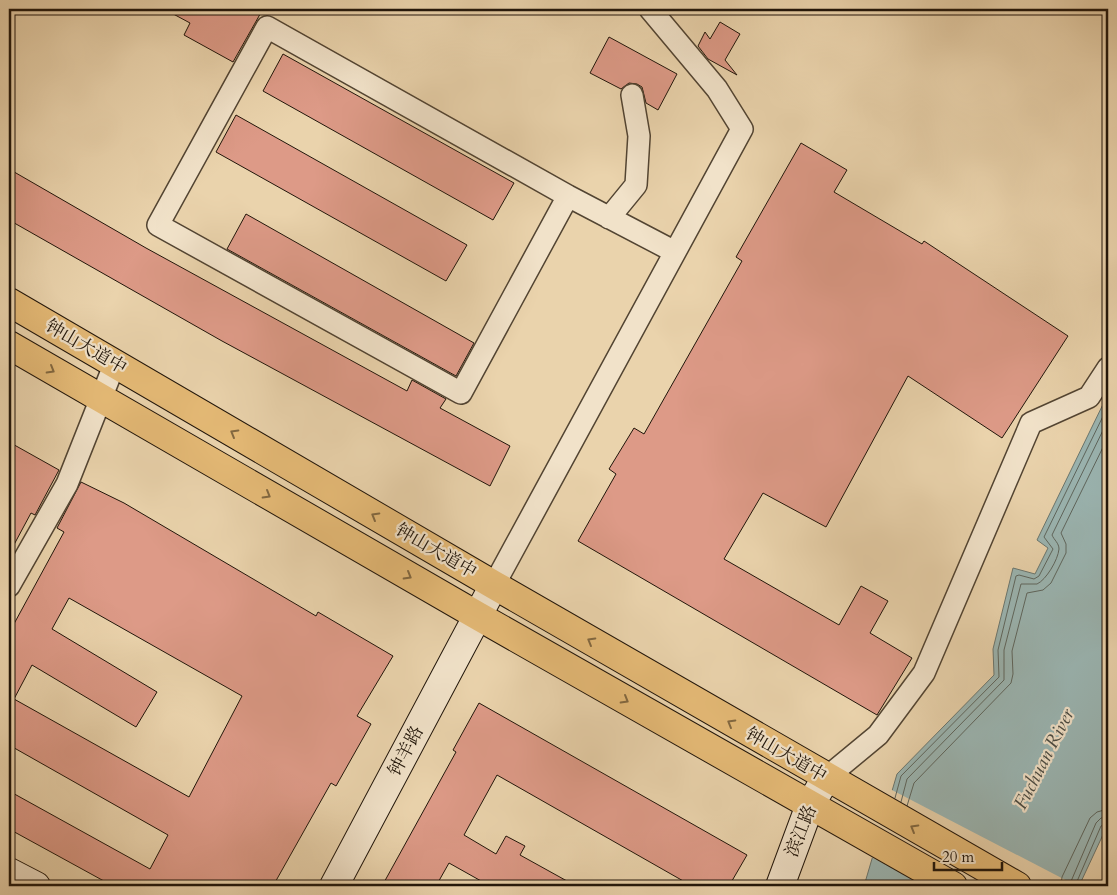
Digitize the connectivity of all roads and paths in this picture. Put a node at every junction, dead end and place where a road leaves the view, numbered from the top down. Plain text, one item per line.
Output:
1 (650, 9) edge
2 (632, 96) dead end
3 (568, 196) junction
4 (609, 218) junction
5 (675, 252) junction
6 (9, 302) edge
7 (9, 345) edge
8 (115, 364) junction
9 (1108, 368) edge
10 (100, 398) junction
11 (9, 586) edge
12 (494, 586) junction
13 (478, 616) junction
14 (826, 778) junction
15 (810, 805) junction
16 (9, 872) edge
17 (36, 886) edge
18 (334, 886) edge
19 (780, 886) edge
20 (953, 886) edge
21 (1017, 886) edge

1 - 5 street
2 - 4 street
3 - 3 street
3 - 4 street
4 - 5 street
5 - 12 street
6 - 8 highway, 钟山大道中
7 -> 10 highway, 钟山大道中
8 - 10 street
12 -> 8 highway, 钟山大道中
9 - 14 street
10 - 11 street
10 -> 13 highway, 钟山大道中
12 - 13 street, 钟羊路
14 -> 12 highway, 钟山大道中
13 -> 15 highway, 钟山大道中
13 - 18 street, 钟羊路
14 - 15 street, 滨江路
21 -> 14 highway, 钟山大道中
15 - 19 street, 滨江路
15 - 20 highway, 钟山大道中
16 - 17 street

